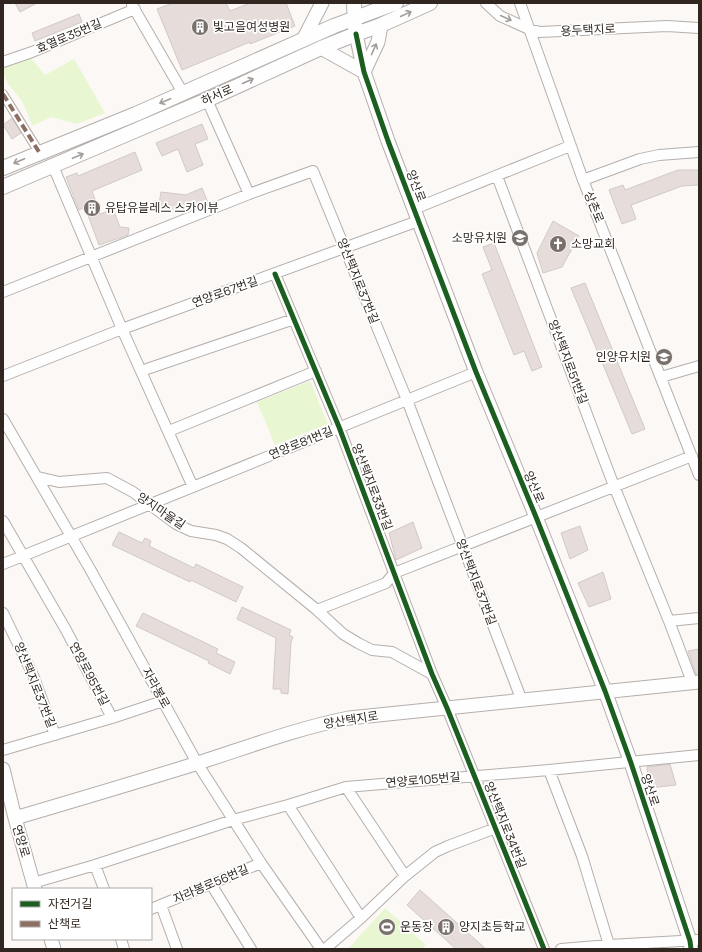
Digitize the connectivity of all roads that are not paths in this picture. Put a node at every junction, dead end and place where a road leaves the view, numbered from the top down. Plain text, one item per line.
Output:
1 (322, 3) edge
2 (354, 3) edge
3 (396, 3) edge
4 (430, 3) edge
5 (486, 3) edge
6 (520, 3) edge
7 (133, 6) edge
8 (355, 19) junction
9 (381, 25) junction
10 (699, 28) edge
11 (529, 29) junction
12 (356, 34) junction
13 (303, 40) junction
14 (321, 48) junction
15 (3, 62) edge
16 (364, 72) junction
17 (183, 93) junction
18 (3, 94) edge
19 (207, 100) junction
20 (570, 146) junction
21 (39, 152) junction
22 (699, 152) edge
23 (53, 166) junction
24 (3, 168) edge
25 (497, 176) junction
26 (583, 180) junction
27 (3, 187) edge
28 (249, 194) junction
29 (416, 215) junction
30 (344, 249) junction
31 (93, 258) junction
32 (275, 274) junction
33 (3, 292) edge
34 (294, 319) junction
35 (122, 329) junction
36 (699, 366) edge
37 (316, 371) junction
38 (141, 372) junction
39 (476, 372) junction
40 (3, 376) edge
41 (661, 377) junction
42 (407, 400) junction
43 (3, 419) edge
44 (339, 427) junction
45 (169, 431) junction
46 (692, 456) junction
47 (699, 475) edge
48 (38, 477) junction
49 (614, 486) junction
50 (193, 487) junction
51 (150, 504) junction
52 (536, 517) junction
53 (3, 521) edge
54 (70, 537) junction
55 (462, 546) junction
56 (23, 556) junction
57 (3, 564) edge
58 (394, 573) junction
59 (317, 610) junction
60 (3, 613) edge
61 (699, 618) edge
62 (669, 621) junction
63 (432, 674) junction
64 (696, 682) edge
65 (605, 691) junction
66 (163, 700) junction
67 (522, 701) junction
68 (447, 708) junction
69 (112, 718) junction
70 (55, 735) junction
71 (3, 750) edge
72 (699, 755) edge
73 (197, 763) junction
74 (631, 763) junction
75 (3, 769) edge
76 (549, 770) junction
77 (475, 776) junction
78 (346, 787) junction
79 (288, 805) junction
80 (15, 818) junction
81 (233, 820) junction
82 (496, 828) junction
83 (261, 863) junction
84 (95, 865) junction
85 (405, 876) junction
86 (211, 884) junction
87 (34, 886) edge
88 (104, 888) edge
89 (161, 905) junction
90 (152, 909) edge
91 (361, 918) junction
92 (693, 943) edge
93 (616, 946) edge
94 (177, 949) edge
95 (251, 949) edge
96 (322, 949) edge
97 (325, 949) edge
98 (544, 949) edge
99 (561, 949) edge

1 - 13 street
2 - 8 main road
3 - 8 main road, 하서로
9 -> 4 main road, 하서로
5 -> 11 street, 용두택지로
6 - 11 street, 상촌로
7 - 15 street, 효열로35번길
7 - 17 street, 하서로
8 - 12 main road
8 - 13 main road, 하서로
9 - 12 main road, 하서로
16 -> 9 street
10 - 11 street, 용두택지로
11 - 20 street, 상촌로
12 - 14 main road, 하서로
12 - 16 street, 양산로
13 - 17 main road, 하서로
14 - 16 street
19 -> 14 main road, 하서로
16 - 29 street, 양산로
17 -> 21 main road, 하서로
18 - 21 street
23 -> 19 main road, 하서로
19 - 28 street
20 - 25 street
20 - 26 street, 상촌로
21 -> 24 main road, 하서로
22 - 26 street
23 - 27 main road, 하서로
23 - 31 street
25 - 29 street, 연양로67번길
25 - 49 street, 양산택지로51번길
26 - 41 street, 상촌로
28 - 30 street, 양산택지로37번길
28 - 31 street, 양산택지로37번길
29 - 30 street, 연양로67번길
29 - 39 street, 양산로
30 - 32 street, 연양로67번길
30 - 42 street, 양산택지로37번길
31 - 33 street, 양산택지로37번길
31 - 35 street
32 - 34 street, 양산택지로33번길
32 - 35 street, 연양로67번길
34 - 37 street, 양산택지로33번길
34 - 38 street
35 - 38 street
35 - 40 street, 연양로67번길
36 - 41 street
37 - 44 street, 양산택지로33번길
37 - 45 street
38 - 45 street
39 - 42 street, 연양로81번길
39 - 52 street, 양산로
41 - 46 street, 상촌로
42 - 44 street, 연양로81번길
42 - 55 street, 양산택지로37번길
43 - 48 street, 자라봉로
44 - 50 street, 연양로81번길
44 - 58 street, 양산택지로33번길
45 - 50 street
46 - 47 street, 상촌로
46 - 49 street, 양산로
48 - 51 street, 양지마을길
48 - 54 street, 자라봉로
49 - 52 street, 양산로
49 - 62 street, 양산택지로51번길
50 - 51 street, 연양로81번길
51 - 54 street, 연양로81번길
51 - 59 street, 양지마을길
52 - 55 street
52 - 65 street, 양산로
53 - 56 street
54 - 56 street, 연양로81번길
54 - 66 street, 자라봉로
55 - 58 street
55 - 67 street, 양산택지로37번길
56 - 57 street, 연양로81번길
56 - 69 street, 연양로95번길
58 - 59 street
58 - 63 street, 양산택지로33번길
59 - 63 street, 양지마을길
60 - 70 street, 양산택지로37번길
61 - 62 street
62 - 64 street, 양산택지로51번길
63 - 68 street, 양산택지로33번길
64 - 65 street, 양산택지로
65 - 67 street, 양산택지로
65 - 74 street, 양산로
66 - 69 street, 연양로95번길
66 - 73 street, 자라봉로
67 - 68 street, 양산택지로
68 - 73 street, 양산택지로
68 - 77 street, 양산택지로34번길
69 - 70 street, 연양로95번길
70 - 71 street, 연양로95번길
72 - 74 street, 양산로
73 - 80 street, 양산택지로
73 - 81 street, 자라봉로
74 - 76 street, 연양로105번길
74 - 92 street, 양산로
75 - 80 street, 연양로
76 - 77 street, 연양로105번길
76 - 93 street
77 - 78 street, 연양로105번길
77 - 82 street, 양산택지로34번길
78 - 79 street, 연양로105번길
78 - 85 street
79 - 81 street, 연양로105번길
79 - 91 street
80 - 87 street, 연양로
81 - 83 street, 자라봉로
81 - 84 street, 연양로105번길
82 - 85 street
82 - 98 street, 양산택지로34번길
83 - 86 street, 자라봉로56번길
83 - 96 street, 자라봉로
84 - 87 street, 연양로105번길
84 - 88 street
85 - 91 street
86 - 89 street, 자라봉로56번길
86 - 95 street
89 - 90 street, 자라봉로56번길
89 - 94 street, 자라봉로56번길
91 - 97 street
92 - 93 street
93 - 99 street

